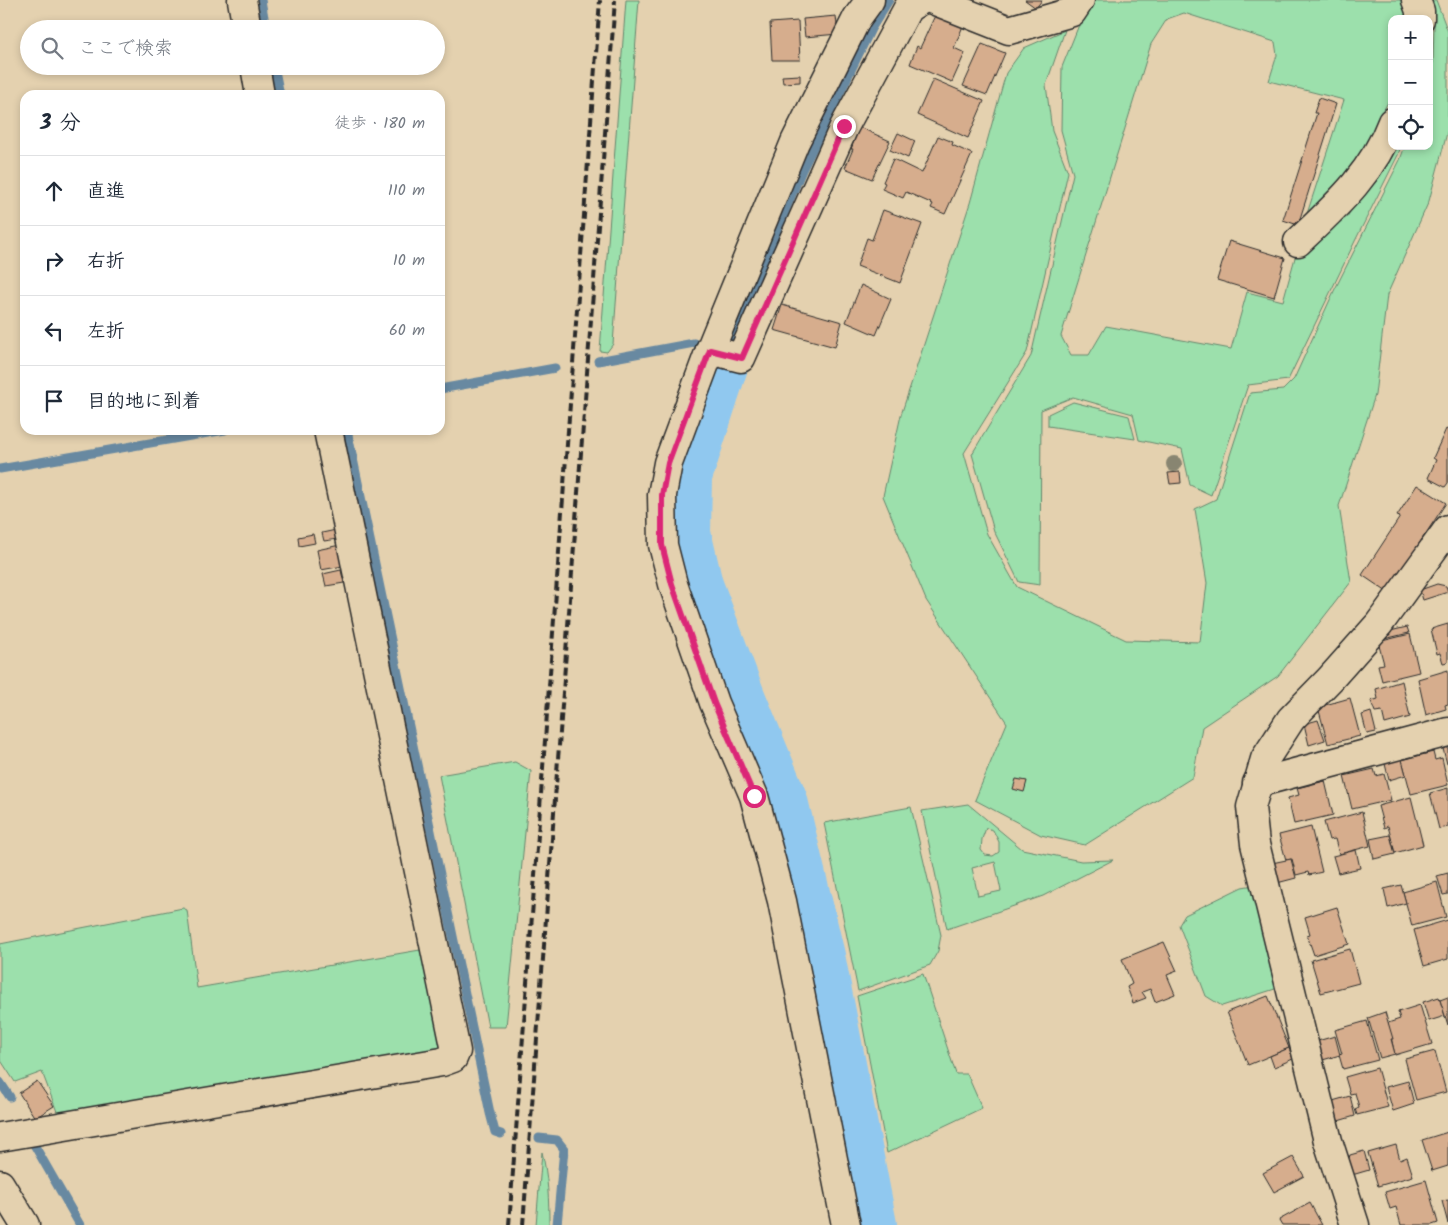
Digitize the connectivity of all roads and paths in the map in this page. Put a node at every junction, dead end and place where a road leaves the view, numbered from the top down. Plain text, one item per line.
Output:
1 (242, 0) edge
2 (870, 0) edge
3 (921, 0) edge
4 (933, 0) edge
5 (1080, 0) edge
6 (1416, 0) edge
7 (1420, 15) edge
8 (245, 20) edge
9 (257, 75) edge
10 (259, 90) edge
11 (1388, 130) edge
12 (1298, 242) dead end
13 (722, 353) junction
14 (329, 435) edge
15 (1448, 529) edge
16 (1448, 732) edge
17 (1257, 783) junction
18 (0, 1137) edge
19 (0, 1184) edge
20 (25, 1225) edge
21 (846, 1225) edge
22 (1355, 1225) edge

1 - 8 street
2 - 13 street
3 - 13 street
4 - 5 street
6 - 7 street
9 - 10 street
11 - 12 street
13 - 21 street
14 - 18 street
15 - 17 street
16 - 17 street
17 - 22 street
19 - 20 street

